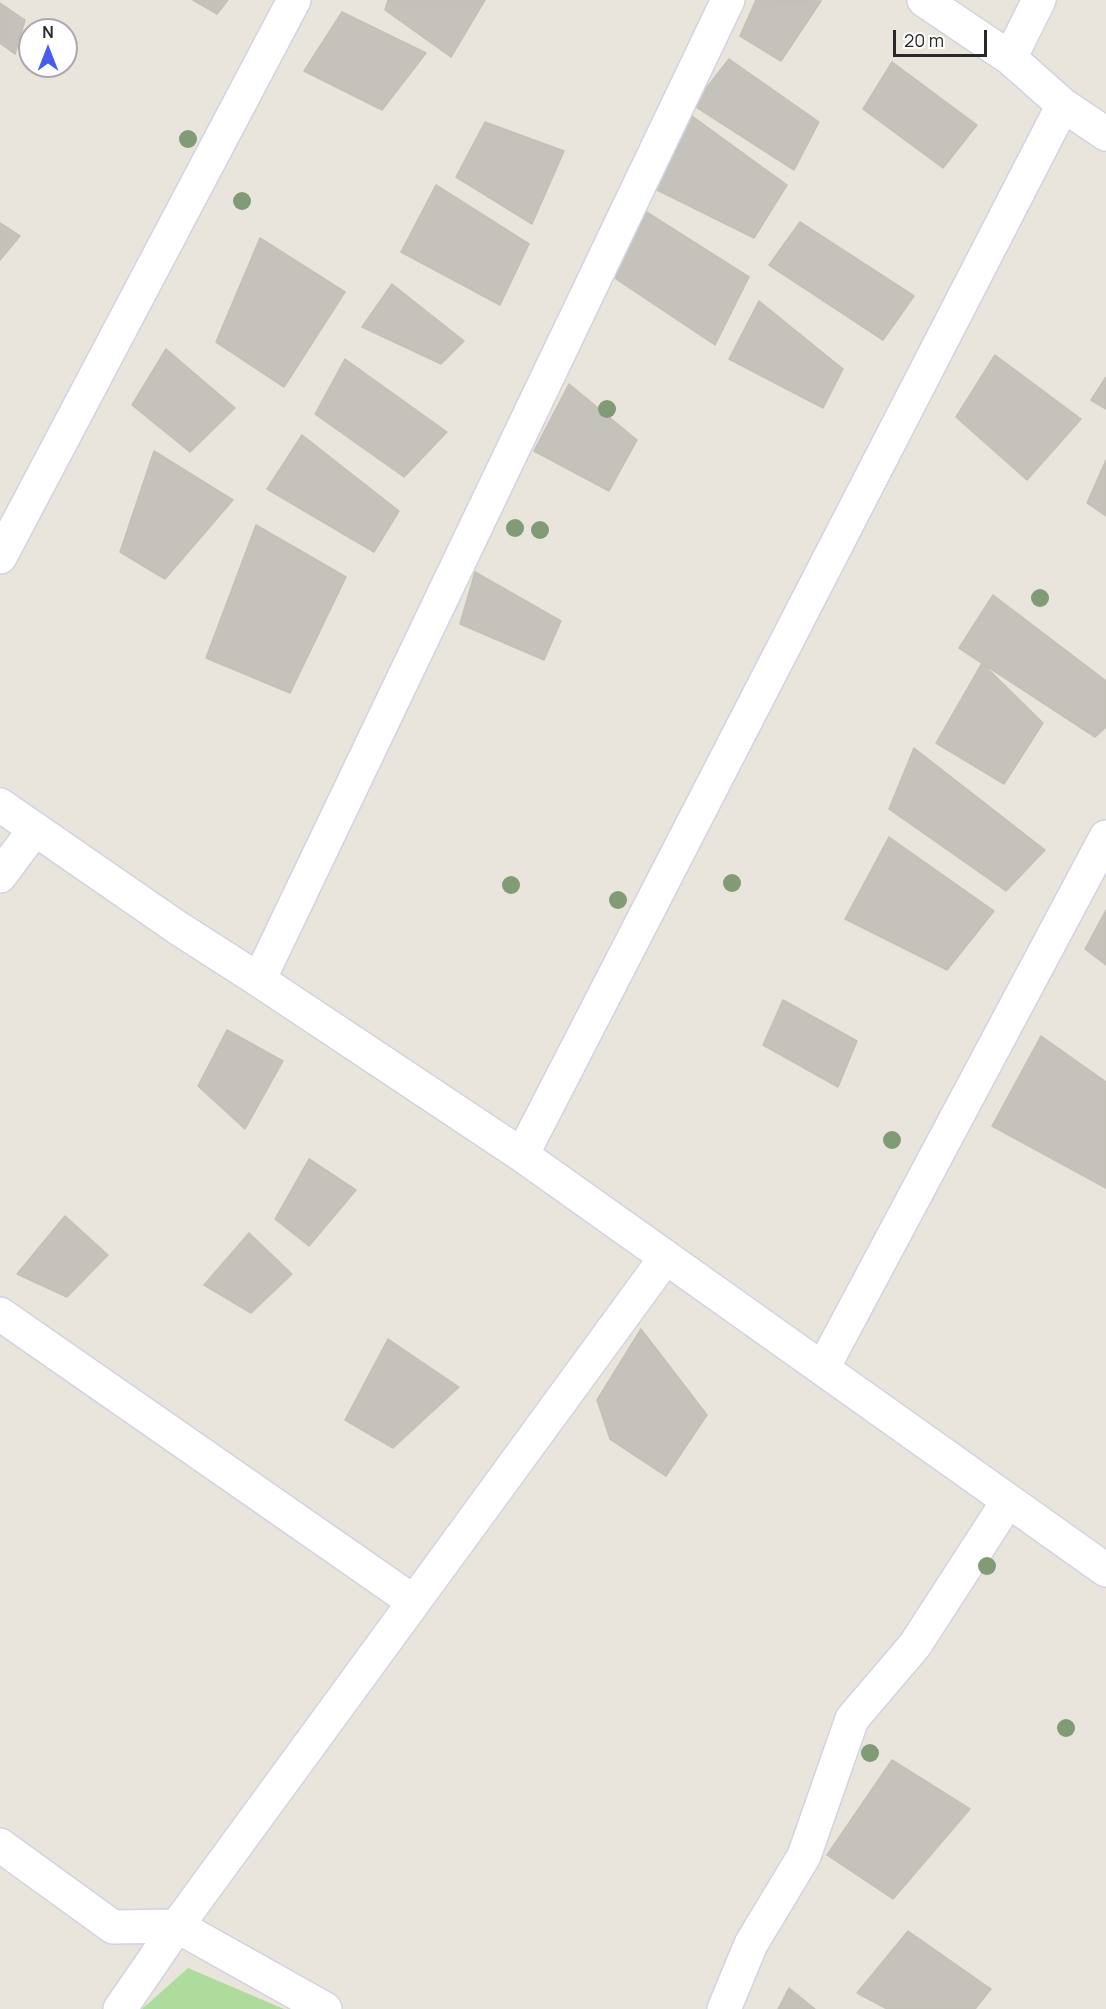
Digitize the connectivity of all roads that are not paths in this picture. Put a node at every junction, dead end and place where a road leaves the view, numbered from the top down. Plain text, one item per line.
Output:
1 (294, 0) edge
2 (728, 0) edge
3 (924, 0) edge
4 (1039, 0) edge
5 (1010, 58) junction
6 (1063, 105) junction
7 (1106, 135) edge
8 (0, 556) edge
9 (0, 805) edge
10 (35, 829) junction
11 (1106, 837) edge
12 (0, 876) edge
13 (259, 980) junction
14 (522, 1155) junction
15 (666, 1257) junction
16 (0, 1314) edge
17 (823, 1368) junction
18 (1008, 1500) junction
19 (1106, 1570) edge
20 (414, 1602) junction
21 (0, 1845) edge
22 (177, 1926) junction
23 (120, 2009) edge
24 (324, 2009) edge
25 (723, 2009) edge

1 - 8 street
2 - 13 street
3 - 5 street
4 - 5 street
5 - 6 street
6 - 7 street
6 - 14 street
9 - 10 street
10 - 12 street
10 - 13 street
11 - 17 street
13 - 14 street
14 - 15 street
15 - 17 street
15 - 20 street
16 - 20 street
17 - 18 street
18 - 19 street
18 - 25 street
20 - 22 street
21 - 22 street
22 - 23 street
22 - 24 street

